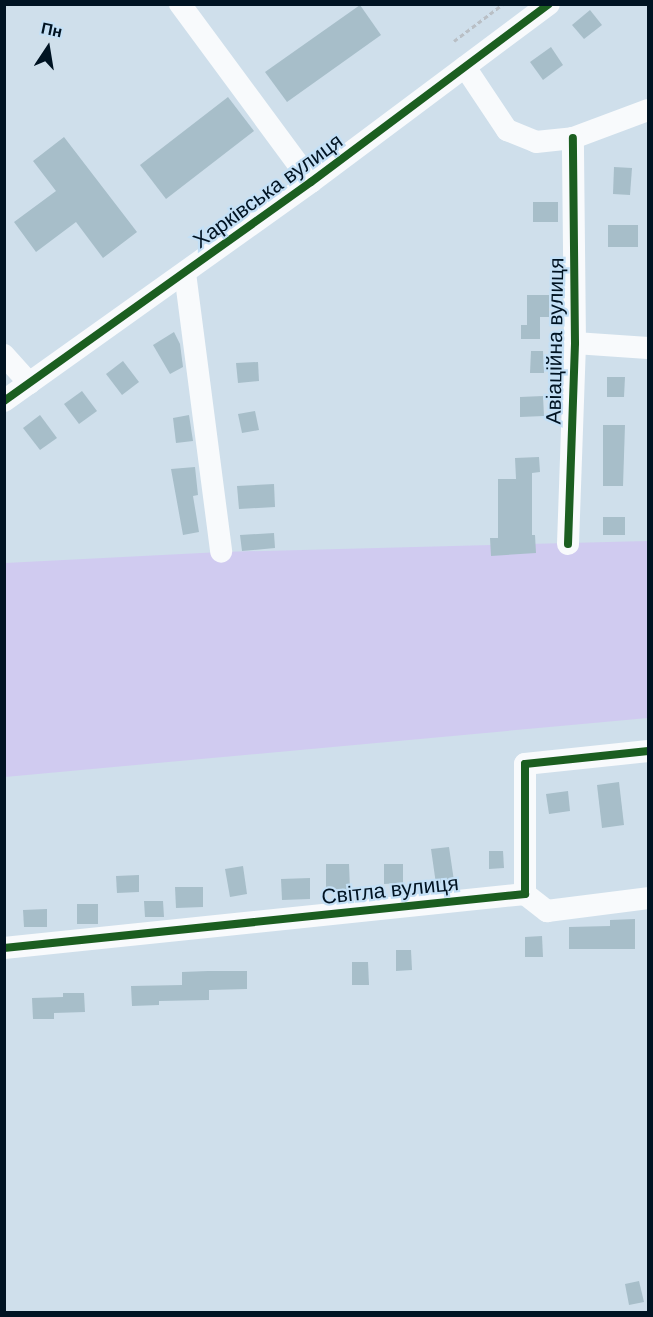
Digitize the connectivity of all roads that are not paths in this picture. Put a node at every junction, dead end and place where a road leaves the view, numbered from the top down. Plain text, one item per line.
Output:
1 (180, 4) edge
2 (549, 4) edge
3 (465, 67) junction
4 (648, 110) edge
5 (573, 138) junction
6 (311, 182) junction
7 (185, 273) junction
8 (575, 343) junction
9 (648, 348) edge
10 (4, 355) edge
11 (29, 383) junction
12 (4, 401) edge
13 (568, 544) dead end
14 (221, 552) dead end
15 (648, 751) edge
16 (525, 894) junction
17 (648, 898) edge
18 (4, 948) edge

1 - 6 street
2 - 3 street, Харківська вулиця
3 - 5 street
3 - 6 street, Харківська вулиця
4 - 5 street
5 - 8 street, Авіаційна вулиця
6 - 7 street, Харківська вулиця
7 - 11 street, Харківська вулиця
7 - 14 street
8 - 9 street
8 - 13 street, Авіаційна вулиця
10 - 11 street
11 - 12 street, Харківська вулиця
15 - 16 street
16 - 17 street
16 - 18 street, Світла вулиця

